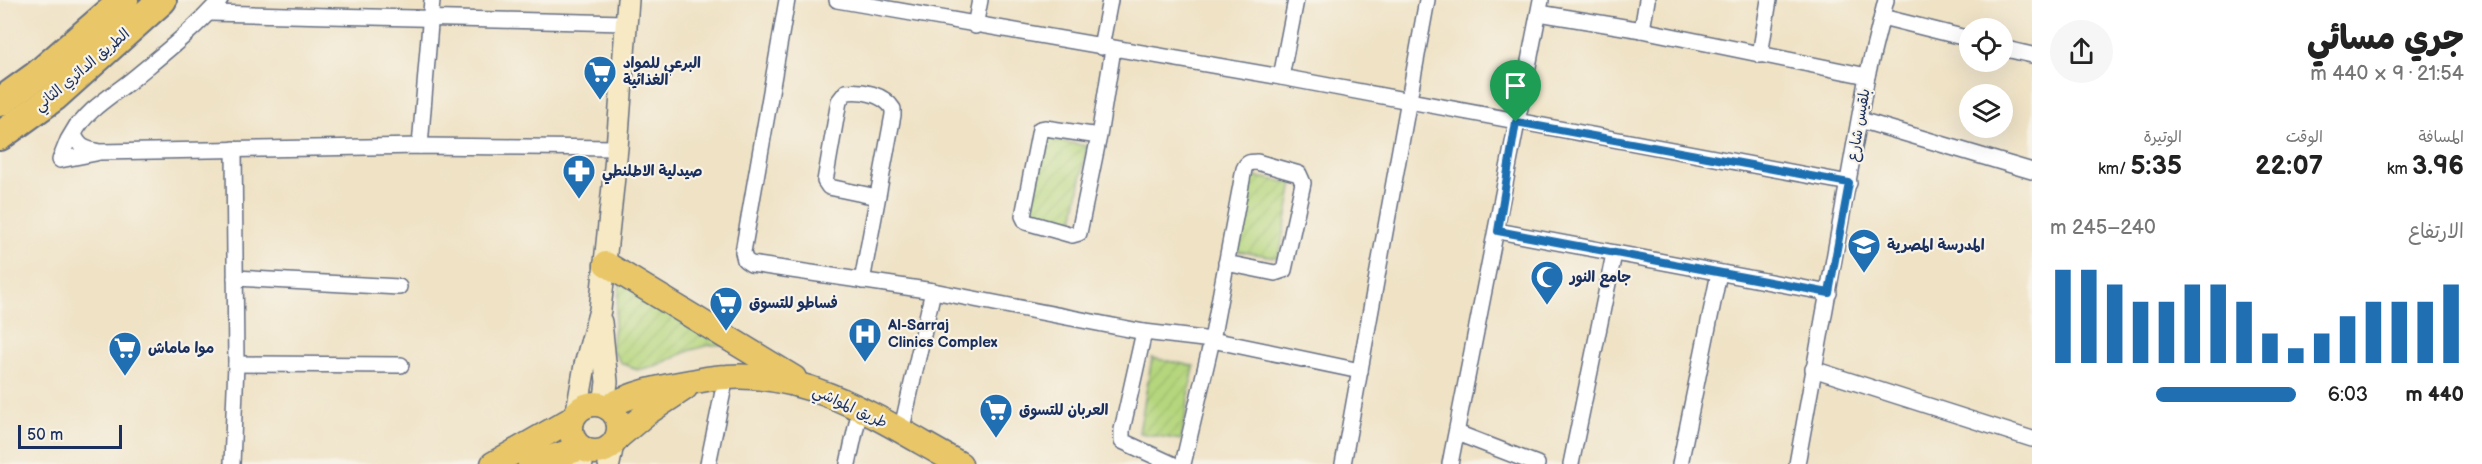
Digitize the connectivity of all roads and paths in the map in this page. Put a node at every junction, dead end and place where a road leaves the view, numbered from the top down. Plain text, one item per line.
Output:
1 (124, 0) edge
2 (162, 0) edge
3 (220, 0) edge
4 (432, 0) edge
5 (628, 0) edge
6 (787, 0) edge
7 (837, 0) edge
8 (981, 0) edge
9 (1110, 0) edge
10 (1296, 0) edge
11 (1427, 0) edge
12 (1647, 0) edge
13 (1769, 0) edge
14 (1886, 0) edge
15 (1540, 7) edge
16 (209, 13) junction
17 (1882, 16) junction
18 (430, 20) junction
19 (625, 23) junction
20 (975, 26) junction
21 (1642, 30) junction
22 (1959, 36) edge
23 (1107, 48) junction
24 (2013, 51) edge
25 (1760, 55) junction
26 (2032, 55) edge
27 (1868, 76) junction
28 (1281, 77) junction
29 (0, 102) edge
30 (1407, 102) junction
31 (1860, 120) junction
32 (80, 122) junction
33 (1516, 122) junction
34 (0, 136) edge
35 (1099, 136) junction
36 (420, 146) junction
37 (234, 148) junction
38 (616, 148) junction
39 (99, 152) junction
40 (2032, 171) edge
41 (1849, 183) junction
42 (877, 198) junction
43 (1498, 231) junction
44 (1614, 254) junction
45 (1226, 263) junction
46 (606, 264) junction
47 (1719, 273) junction
48 (235, 279) junction
49 (862, 280) junction
50 (399, 287) dead end
51 (933, 291) junction
52 (1829, 293) junction
53 (600, 310) junction
54 (1144, 332) junction
55 (1212, 340) junction
56 (236, 364) junction
57 (400, 365) dead end
58 (1813, 369) junction
59 (1360, 371) junction
60 (726, 377) junction
61 (695, 382) junction
62 (808, 387) junction
63 (605, 406) junction
64 (860, 409) junction
65 (575, 415) junction
66 (902, 432) junction
67 (1457, 433) junction
68 (2032, 439) edge
69 (613, 449) edge
70 (582, 454) edge
71 (232, 464) edge
72 (493, 464) edge
73 (530, 464) edge
74 (708, 464) edge
75 (848, 464) edge
76 (959, 464) edge
77 (1172, 464) edge
78 (1183, 464) edge
79 (1343, 464) edge
80 (1450, 464) edge
81 (1537, 464) edge
82 (1571, 464) edge
83 (1680, 464) edge
84 (1797, 464) edge

1 - 29 highway, الطريق الدائري الثاني
2 - 34 highway, الطريق الدائري الثاني
3 - 16 street
4 - 18 street
5 - 19 street
6 - 49 street
7 - 20 street
8 - 20 street
9 - 23 street
10 - 28 street
11 - 30 street
12 - 21 street
13 - 25 street
14 - 17 street, بلقيس شارع
15 - 21 street
15 - 33 street
16 - 18 street
16 - 32 street
17 - 22 street
17 - 27 street, بلقيس شارع
18 - 19 street
18 - 36 street
19 - 38 street
20 - 23 street
21 - 25 street
23 - 28 street
23 - 35 street
24 - 26 street
25 - 27 street
27 - 31 street, بلقيس شارع
28 - 30 street
30 - 33 street
30 - 59 street
31 - 40 street
31 - 41 street, بلقيس شارع
32 - 39 street
32 - 39 street
33 - 41 street
33 - 43 street
35 - 35 street
36 - 37 street
36 - 38 street
37 - 39 street
37 - 48 street
38 - 46 street
41 - 52 street, بلقيس شارع
42 - 42 street
42 - 49 street
43 - 44 street
43 - 67 street
44 - 47 street
44 - 82 street
45 - 45 street
45 - 55 street
46 - 53 street
46 - 62 main road
47 - 52 street
47 - 83 street
48 - 50 street
48 - 56 street
49 - 51 street
51 - 54 street
51 - 66 street
52 - 58 street, بلقيس شارع
53 - 63 street
53 - 65 street
54 - 55 street
54 - 77 street
55 - 59 street
55 - 78 street
56 - 57 street
56 - 71 street
58 - 68 street
58 - 84 street, بلقيس شارع
59 - 79 street
60 - 61 main road, طريق المواشي
60 - 62 main road, طريق المواشي
60 - 74 street
61 - 63 main road, طريق المواشي
61 - 69 main road, طريق المواشي
62 - 64 main road, طريق المواشي
63 - 65 main road
63 - 69 main road
64 - 66 main road, طريق المواشي
64 - 75 street
65 - 70 main road
65 - 72 main road
66 - 76 main road, طريق المواشي
67 - 80 street
67 - 81 street
69 - 70 main road
70 - 73 main road

